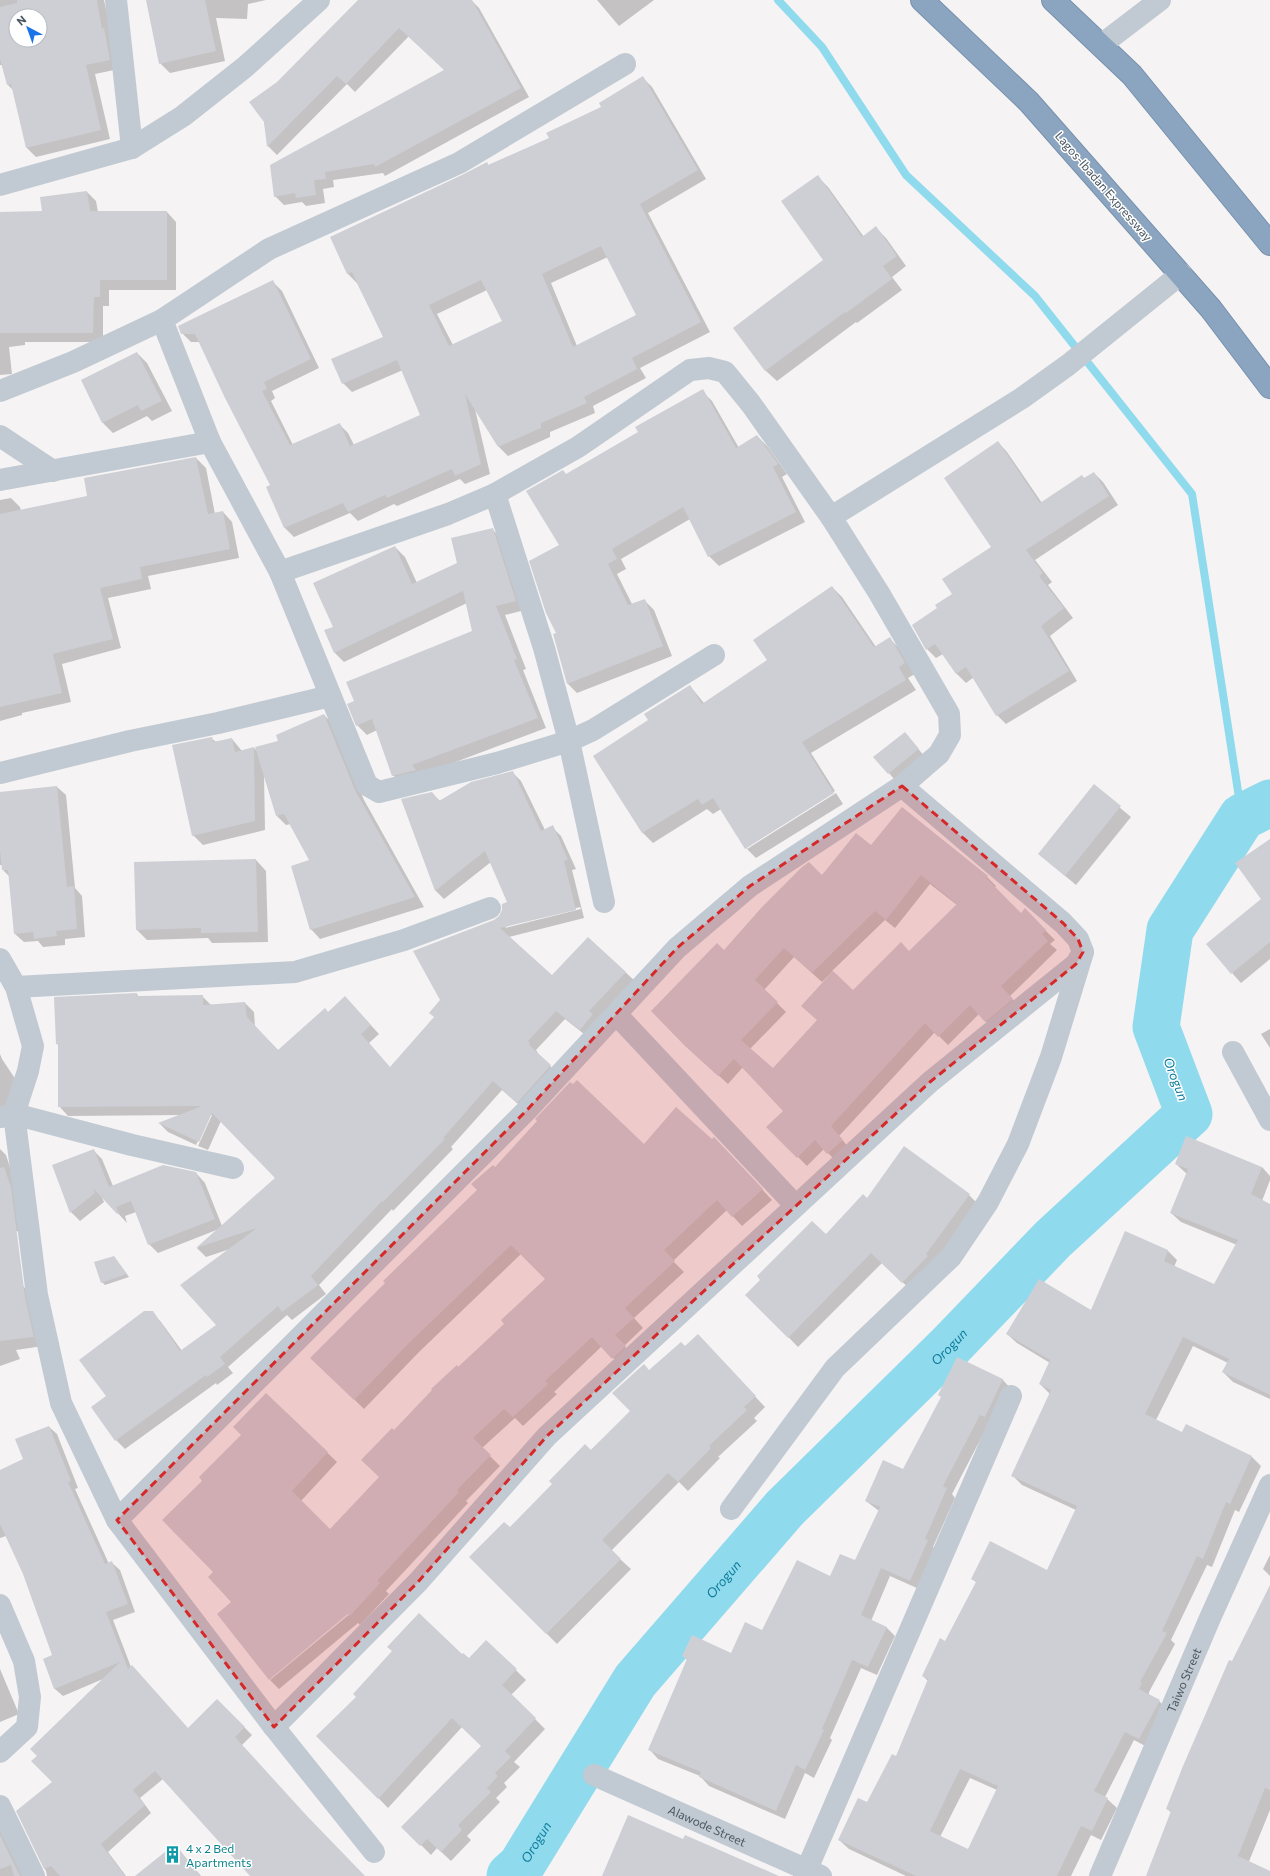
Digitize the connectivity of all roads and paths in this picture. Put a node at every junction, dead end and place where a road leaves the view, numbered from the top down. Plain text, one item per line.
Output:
1 (116, 0) edge
2 (319, 0) edge
3 (922, 0) edge
4 (1053, 0) edge
5 (1160, 0) edge
6 (1101, 45) junction
7 (625, 64) dead end
8 (132, 148) junction
9 (0, 185) edge
10 (1270, 244) edge
11 (1182, 274) junction
12 (162, 320) junction
13 (1270, 387) edge
14 (0, 391) edge
15 (0, 436) edge
16 (210, 442) junction
17 (53, 471) junction
18 (0, 480) edge
19 (495, 494) junction
20 (832, 517) junction
21 (280, 572) junction
22 (714, 655) dead end
23 (330, 696) junction
24 (569, 741) junction
25 (0, 773) edge
26 (902, 786) junction
27 (604, 902) dead end
28 (490, 908) dead end
29 (1083, 952) junction
30 (0, 959) edge
31 (16, 987) junction
32 (616, 1014) junction
33 (1233, 1052) dead end
34 (7, 1116) edge
35 (1270, 1120) edge
36 (232, 1168) dead end
37 (795, 1205) junction
38 (1011, 1396) dead end
39 (1270, 1485) edge
40 (731, 1509) dead end
41 (117, 1520) junction
42 (0, 1605) edge
43 (274, 1727) junction
44 (0, 1752) edge
45 (594, 1775) dead end
46 (0, 1806) edge
47 (374, 1852) dead end
48 (810, 1874) edge
49 (34, 1876) edge
50 (1100, 1876) edge

1 - 8 street
2 - 8 street
3 - 11 highway, Lagos-Ibadan Expressway
4 - 6 highway
5 - 6 street
6 - 10 highway
7 - 12 street
8 - 9 street
11 - 13 highway, Lagos-Ibadan Expressway
11 - 20 street
12 - 14 street
12 - 16 street
15 - 17 street
16 - 17 street
16 - 21 street
17 - 18 street
19 - 20 street
19 - 21 street
19 - 24 street
20 - 26 street
21 - 23 street
22 - 24 street
23 - 24 street
23 - 25 street
24 - 27 street
26 - 29 street
26 - 32 street
28 - 31 street
29 - 37 street
29 - 40 street
30 - 31 street
31 - 34 street
32 - 37 street
32 - 41 street
33 - 35 street
34 - 36 street
34 - 41 street
37 - 43 street
38 - 48 street
39 - 50 street, Taiwo Street
41 - 43 street
42 - 44 street
43 - 47 street
45 - 48 street, Alawode Street
46 - 49 street

